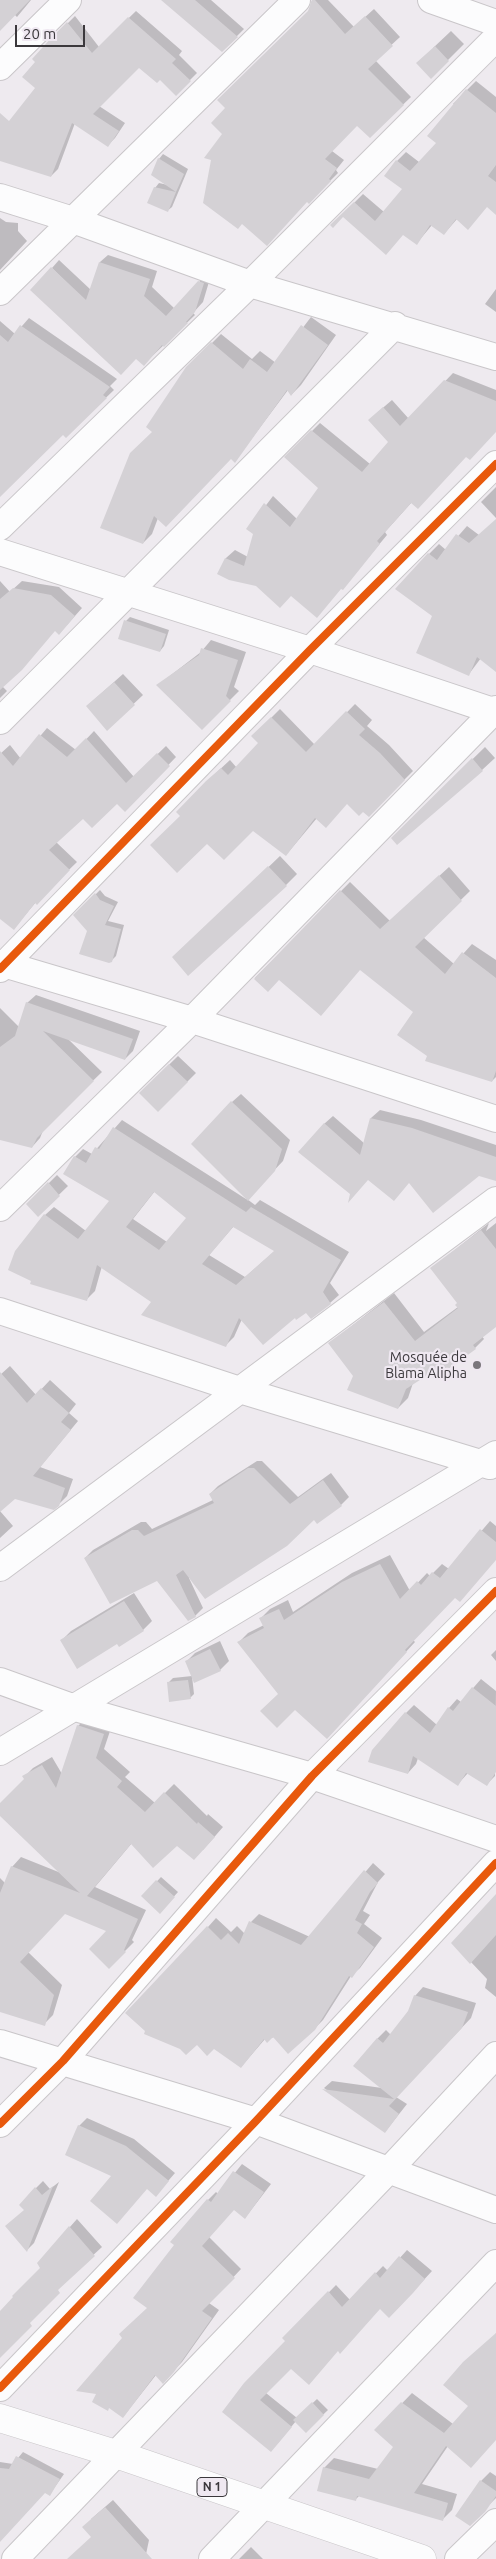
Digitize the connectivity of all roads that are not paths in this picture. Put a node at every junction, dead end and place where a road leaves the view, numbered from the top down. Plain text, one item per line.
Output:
1 (68, 0) edge
2 (297, 0) edge
3 (431, 0) edge
4 (496, 23) edge
5 (496, 38) edge
6 (0, 67) edge
7 (0, 197) edge
8 (72, 220) junction
9 (250, 284) junction
10 (0, 292) edge
11 (395, 325) junction
12 (496, 357) edge
13 (496, 464) edge
14 (0, 527) edge
15 (0, 552) edge
16 (126, 592) junction
17 (310, 650) junction
18 (495, 711) edge
19 (0, 721) edge
20 (2, 966) edge
21 (192, 1020) junction
22 (496, 1119) edge
23 (496, 1200) edge
24 (0, 1208) edge
25 (0, 1311) edge
26 (240, 1390) junction
27 (491, 1461) edge
28 (0, 1568) edge
29 (496, 1591) edge
30 (0, 1681) edge
31 (72, 1707) junction
32 (0, 1752) edge
33 (312, 1776) junction
34 (496, 1839) edge
35 (496, 1863) edge
36 (0, 2043) edge
37 (496, 2055) edge
38 (63, 2061) junction
39 (256, 2122) junction
40 (0, 2124) edge
41 (388, 2170) junction
42 (496, 2210) edge
43 (496, 2263) edge
44 (0, 2388) edge
45 (0, 2418) edge
46 (116, 2454) junction
47 (264, 2505) junction
48 (496, 2522) edge
49 (15, 2559) edge
50 (212, 2559) edge
51 (422, 2559) edge
52 (458, 2559) edge

1 - 6 street
2 - 8 street
3 - 4 street
5 - 9 street
7 - 8 street
8 - 9 street
8 - 10 street
9 - 11 street
9 - 14 street
11 - 12 street
11 - 16 street
13 - 17 street
15 - 16 street
16 - 17 street
16 - 19 street
17 - 18 street
17 - 20 street
18 - 21 street
20 - 21 street
21 - 22 street
21 - 24 street
23 - 26 street
25 - 26 street
26 - 27 street
26 - 28 street
27 - 31 street
29 - 33 street
30 - 31 street
31 - 32 street
31 - 33 street
33 - 34 street
33 - 38 street
35 - 39 street
36 - 38 street
37 - 41 street
38 - 39 street
38 - 40 street
39 - 41 street
39 - 44 street
41 - 42 street
41 - 46 street
43 - 47 street
45 - 46 highway, N 1
46 - 47 highway, N 1
46 - 49 street
47 - 50 street
47 - 51 highway, N 1
48 - 52 street

